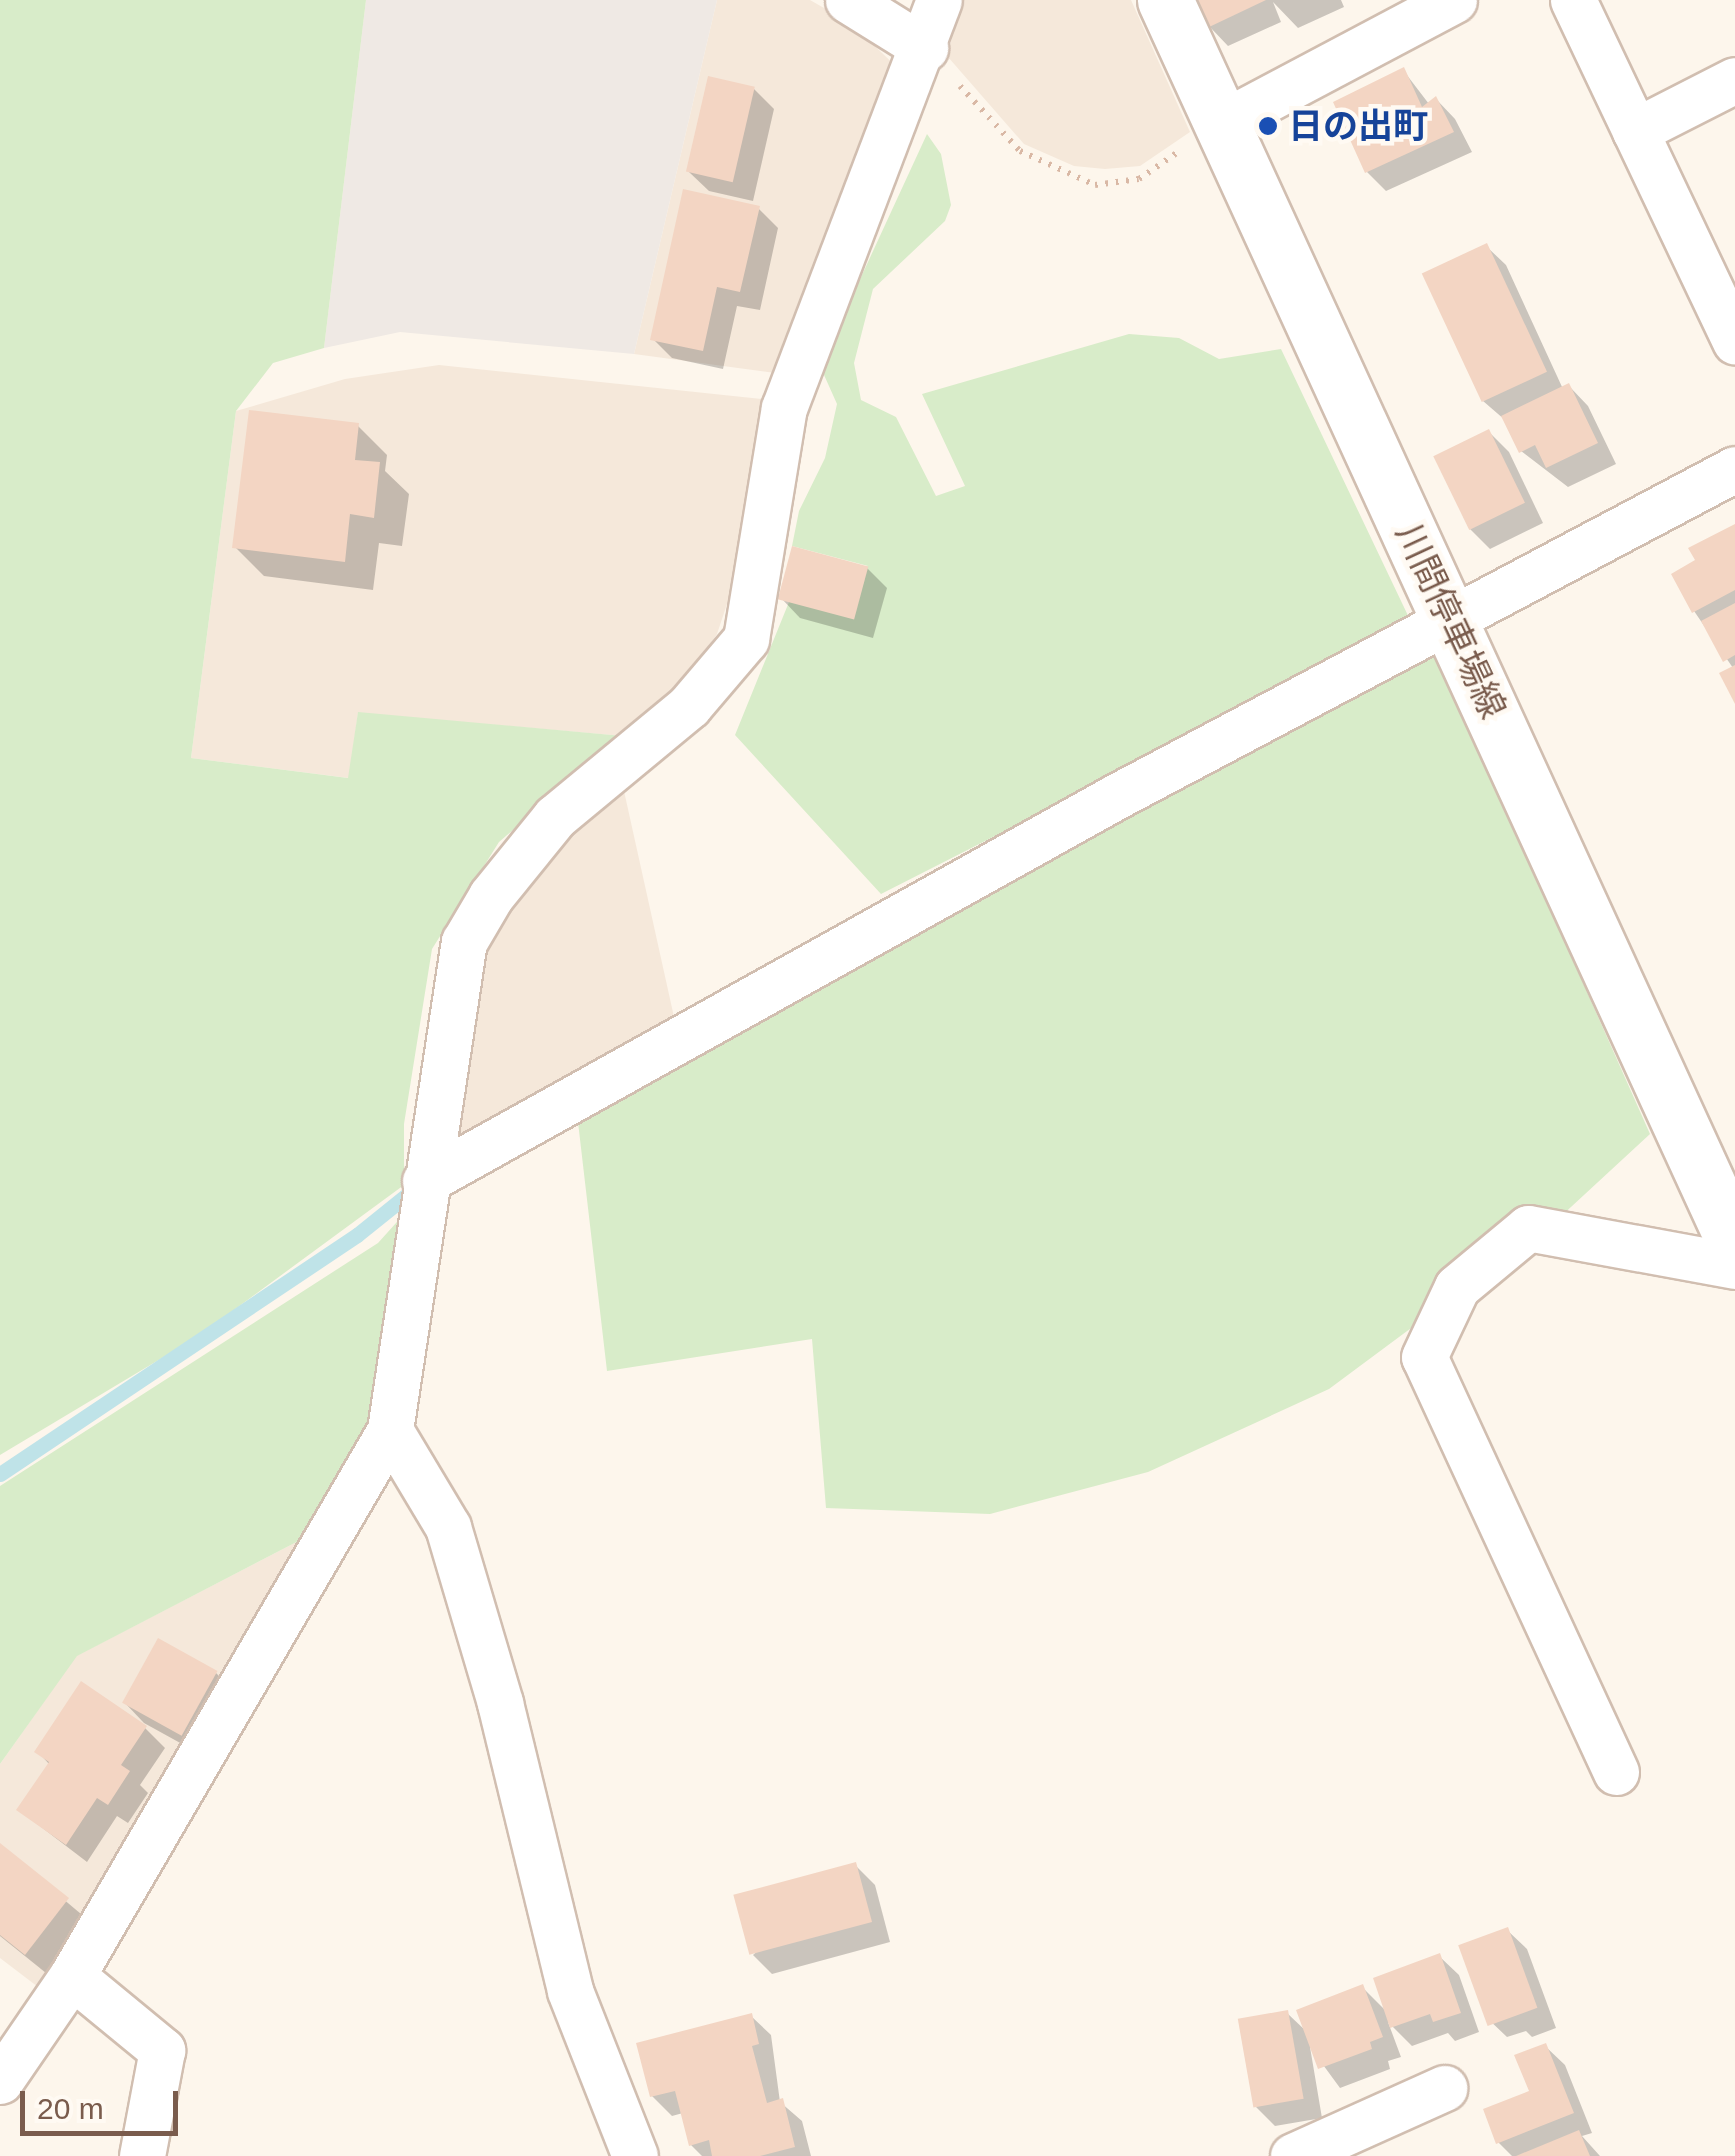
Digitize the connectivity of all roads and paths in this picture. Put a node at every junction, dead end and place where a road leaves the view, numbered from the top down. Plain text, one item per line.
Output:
1 (848, 0) edge
2 (939, 0) edge
3 (1166, 0) edge
4 (1454, 0) edge
5 (1572, 0) edge
6 (925, 48) junction
7 (1735, 80) edge
8 (1218, 125) junction
9 (1635, 131) junction
10 (1735, 340) edge
11 (1735, 468) edge
12 (1452, 620) junction
13 (425, 1181) junction
14 (1735, 1244) edge
15 (1735, 1266) edge
16 (390, 1430) junction
17 (1616, 1772) dead end
18 (72, 1976) junction
19 (0, 2080) edge
20 (1444, 2088) dead end
21 (142, 2156) edge
22 (636, 2156) edge
23 (1293, 2156) edge

1 - 6 street
2 - 6 street
3 - 8 main road, 川間停車場線
4 - 8 street
5 - 9 street
6 - 8 path
6 - 13 street
7 - 9 street
8 - 12 main road, 川間停車場線
9 - 10 street
11 - 12 street
12 - 13 street
12 - 14 main road, 川間停車場線
13 - 16 street
15 - 17 street
16 - 18 street
16 - 22 street
18 - 19 street
18 - 21 street
20 - 23 street

